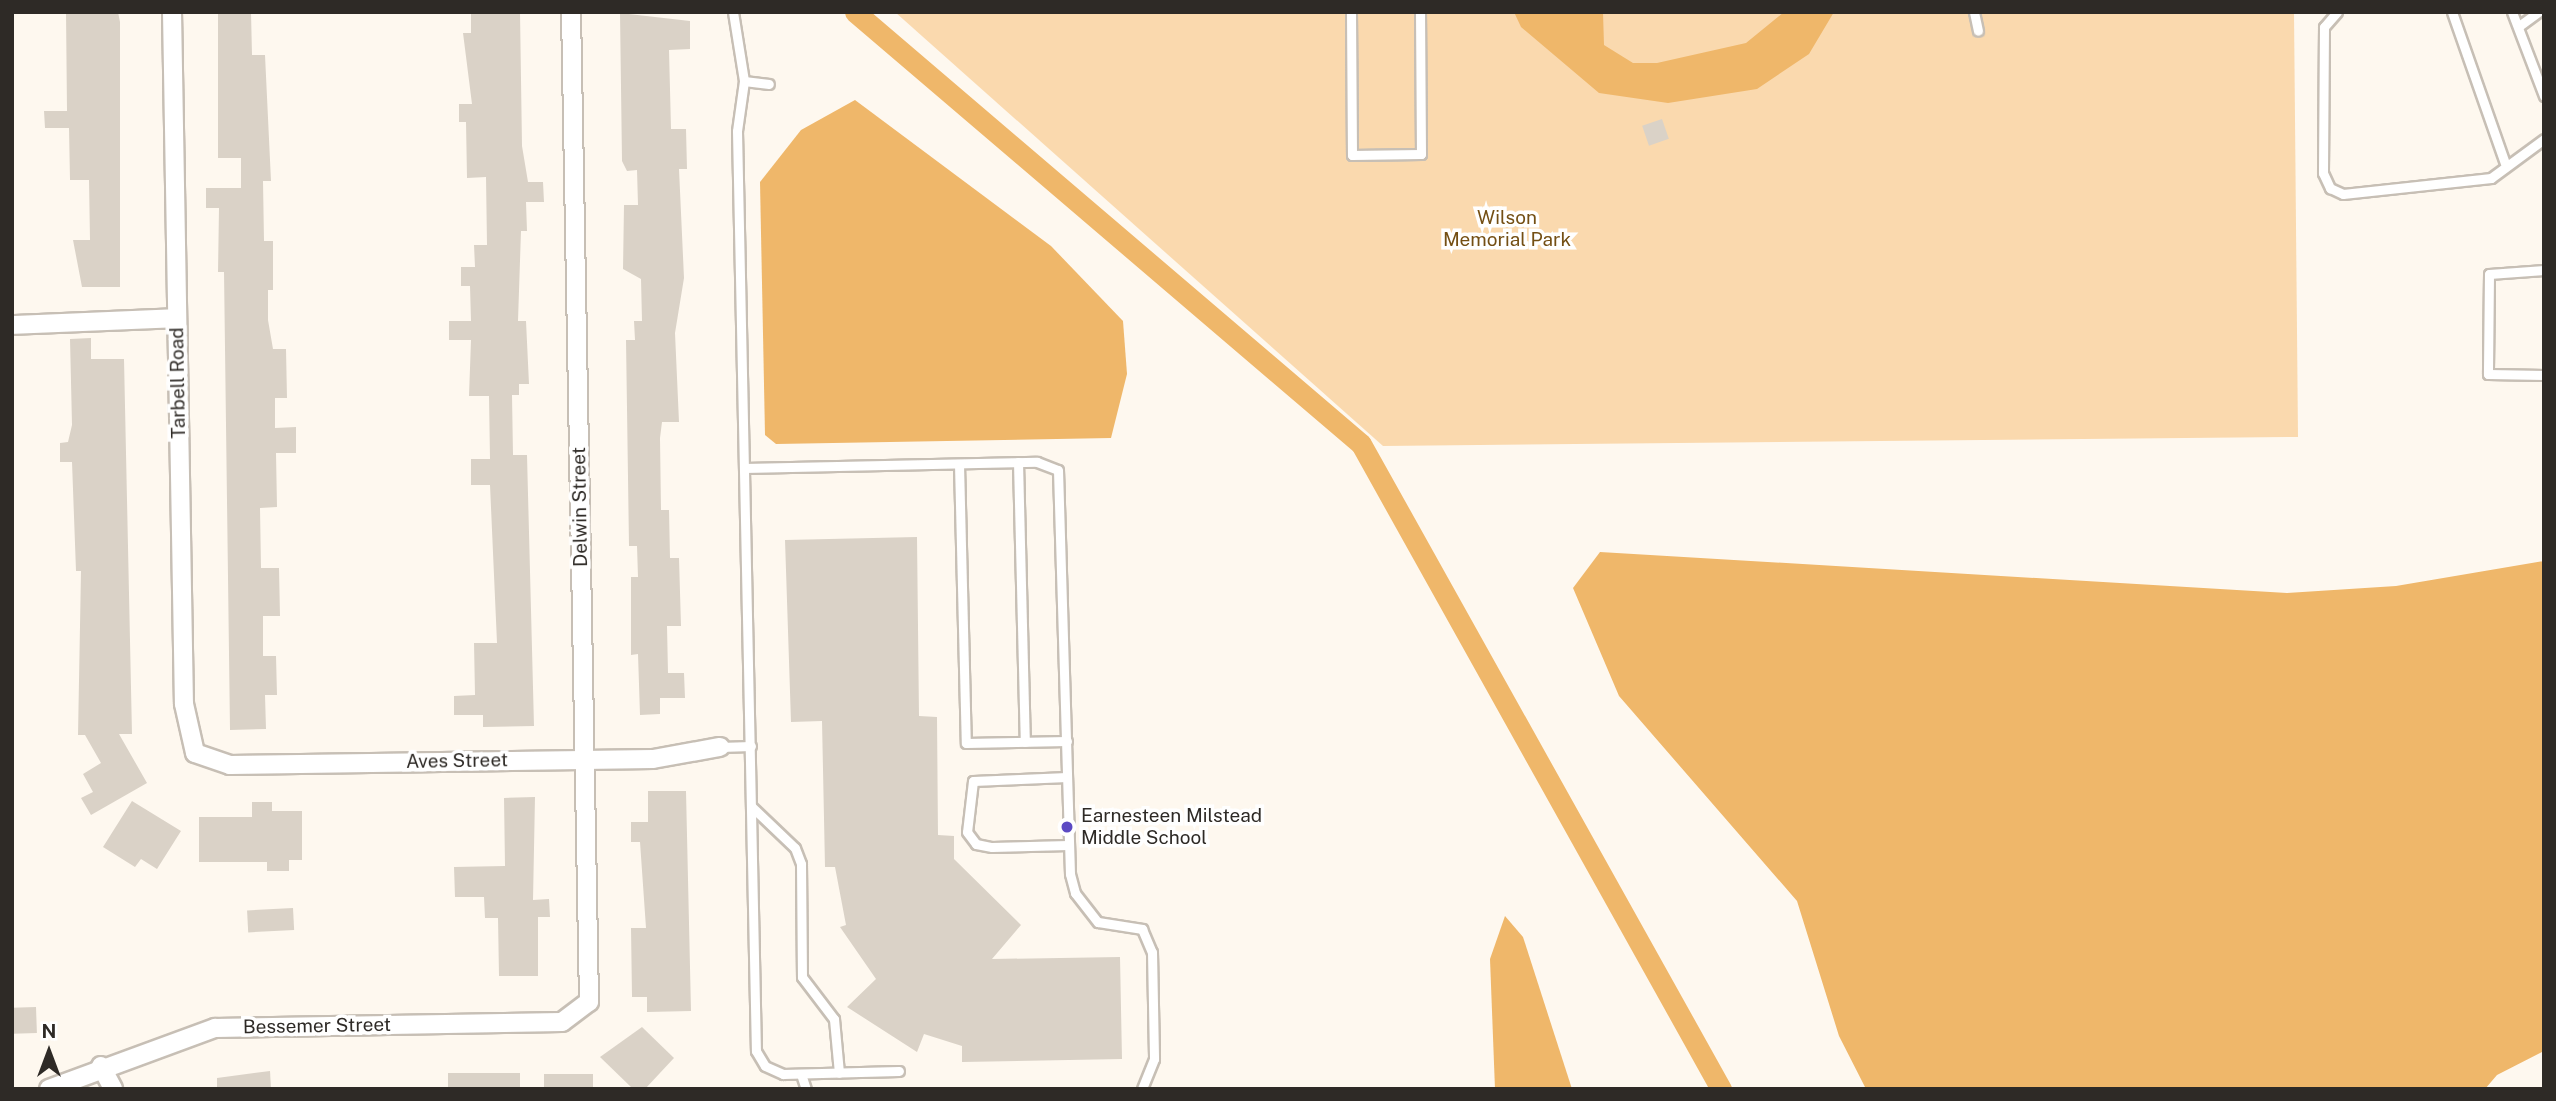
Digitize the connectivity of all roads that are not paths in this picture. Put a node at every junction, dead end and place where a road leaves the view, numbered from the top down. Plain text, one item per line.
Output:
1 (172, 12) edge
2 (570, 12) edge
3 (733, 12) edge
4 (1351, 12) edge
5 (1420, 12) edge
6 (1974, 12) edge
7 (2337, 12) edge
8 (2452, 12) edge
9 (2512, 12) edge
10 (2538, 12) edge
11 (2519, 26) junction
12 (1978, 31) dead end
13 (744, 81) junction
14 (769, 84) dead end
15 (2544, 96) edge
16 (2544, 139) edge
17 (2505, 163) junction
18 (2544, 271) edge
19 (177, 318) junction
20 (12, 325) edge
21 (2544, 375) edge
22 (1018, 462) junction
23 (959, 464) junction
24 (744, 467) junction
25 (1067, 741) junction
26 (1025, 742) junction
27 (751, 746) junction
28 (720, 747) joint
29 (195, 753) joint
30 (584, 759) junction
31 (1067, 777) junction
32 (752, 807) junction
33 (1068, 845) junction
34 (589, 1002) joint
35 (101, 1066) junction
36 (899, 1071) dead end
37 (839, 1073) junction
38 (801, 1074) junction
39 (49, 1089) edge
40 (113, 1089) edge
41 (806, 1089) edge
42 (1142, 1089) edge

1 - 19 street, Tarbell Road
2 - 30 street, Delwin Street
3 - 13 lane
4 - 5 lane
6 - 12 lane
7 - 17 lane
8 - 17 lane
9 - 11 lane
10 - 11 lane
11 - 15 lane
13 - 14 lane
13 - 24 lane
16 - 17 lane
18 - 21 lane
19 - 20 street
19 - 29 street, Tarbell Road
22 - 23 lane
22 - 25 lane
22 - 26 lane
23 - 24 lane
23 - 26 lane
24 - 27 lane
25 - 26 lane
25 - 31 lane
27 - 28 lane
27 - 32 lane
28 - 30 street, Aves Street
29 - 30 street, Aves Street
30 - 34 street, Delwin Street
31 - 33 lane
31 - 33 lane
32 - 37 lane
32 - 38 lane
33 - 42 lane
34 - 35 street, Bessemer Street
35 - 39 street, Bessemer Street
35 - 40 street
36 - 37 lane
37 - 38 lane
38 - 41 lane

